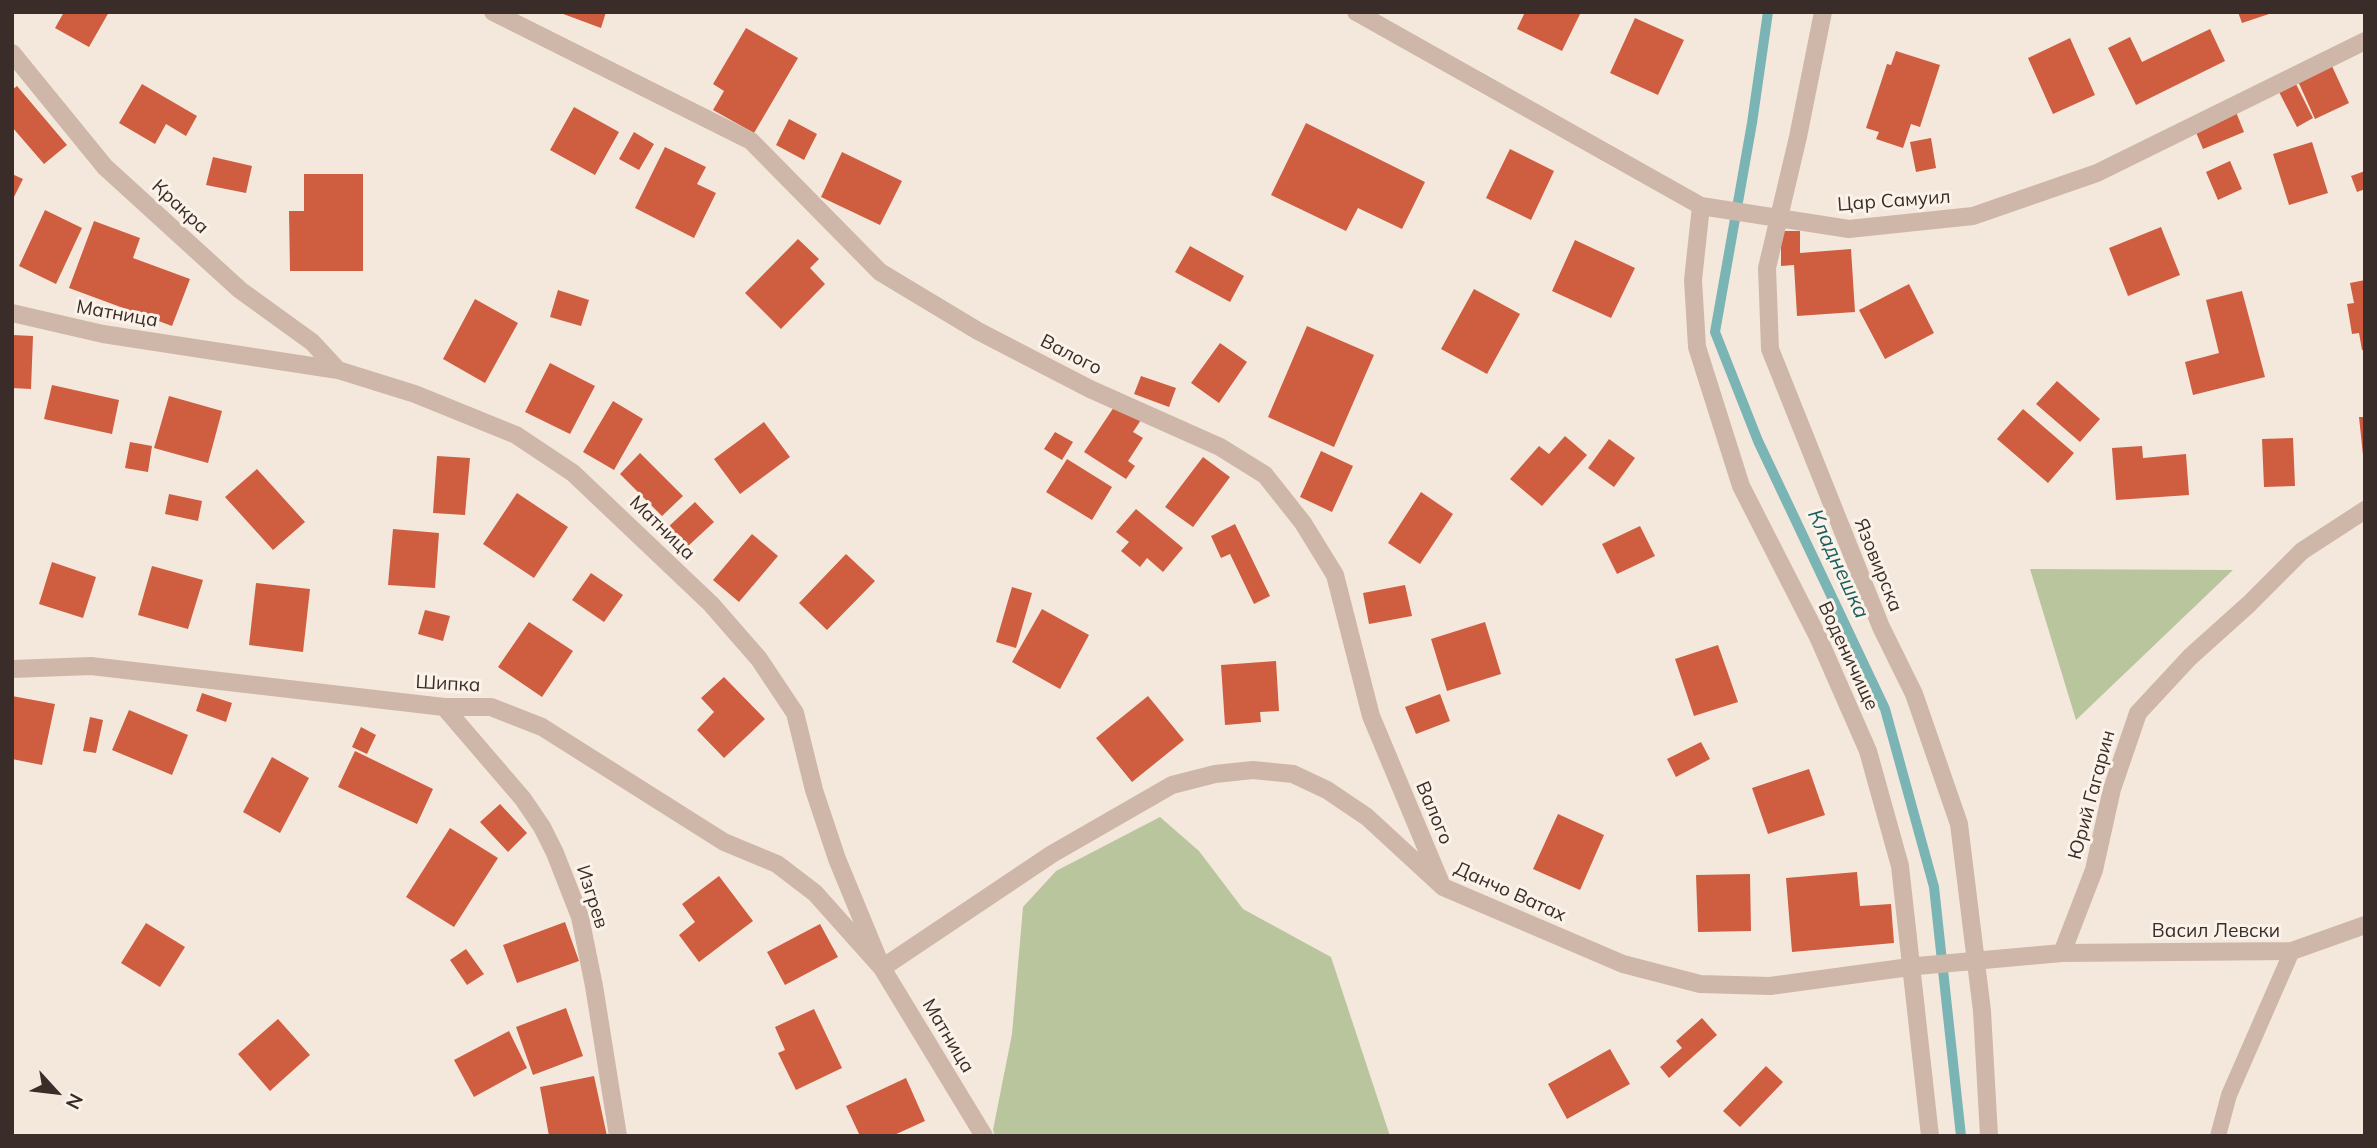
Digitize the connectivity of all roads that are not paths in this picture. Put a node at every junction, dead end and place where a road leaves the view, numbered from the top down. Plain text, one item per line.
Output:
1 (493, 12) edge
2 (1356, 12) edge
3 (1823, 12) edge
4 (2365, 41) edge
5 (12, 53) edge
6 (1701, 206) junction
7 (1779, 219) junction
8 (13, 313) edge
9 (338, 370) junction
10 (2365, 510) edge
11 (12, 669) edge
12 (444, 707) junction
13 (1443, 887) junction
14 (2365, 925) edge
15 (2292, 951) junction
16 (2062, 953) junction
17 (1971, 962) junction
18 (1914, 967) junction
19 (882, 968) junction
20 (618, 1136) edge
21 (984, 1136) edge
22 (1930, 1136) edge
23 (1989, 1136) edge
24 (2218, 1136) edge

1 - 13 street, Валого
2 - 6 street, Цар Самуил
3 - 7 street, Язовирска
4 - 7 street, Цар Самуил
5 - 9 street, Кракра
6 - 7 street, Цар Самуил
6 - 18 street, Воденичище
7 - 17 street, Язовирска
8 - 9 street, Матница
9 - 19 street, Матница
10 - 16 street, Юрий Гагарин
11 - 12 street, Шипка
12 - 19 street, Шипка
12 - 20 street, Изгрев
13 - 18 street, Данчо Ватах
13 - 19 street, Данчо Ватах
14 - 15 street, Васил Левски
15 - 16 street, Васил Левски
15 - 24 lane
16 - 17 street
17 - 18 street
17 - 23 street, Язовирска
18 - 22 street, Воденичище
19 - 21 street, Матница

